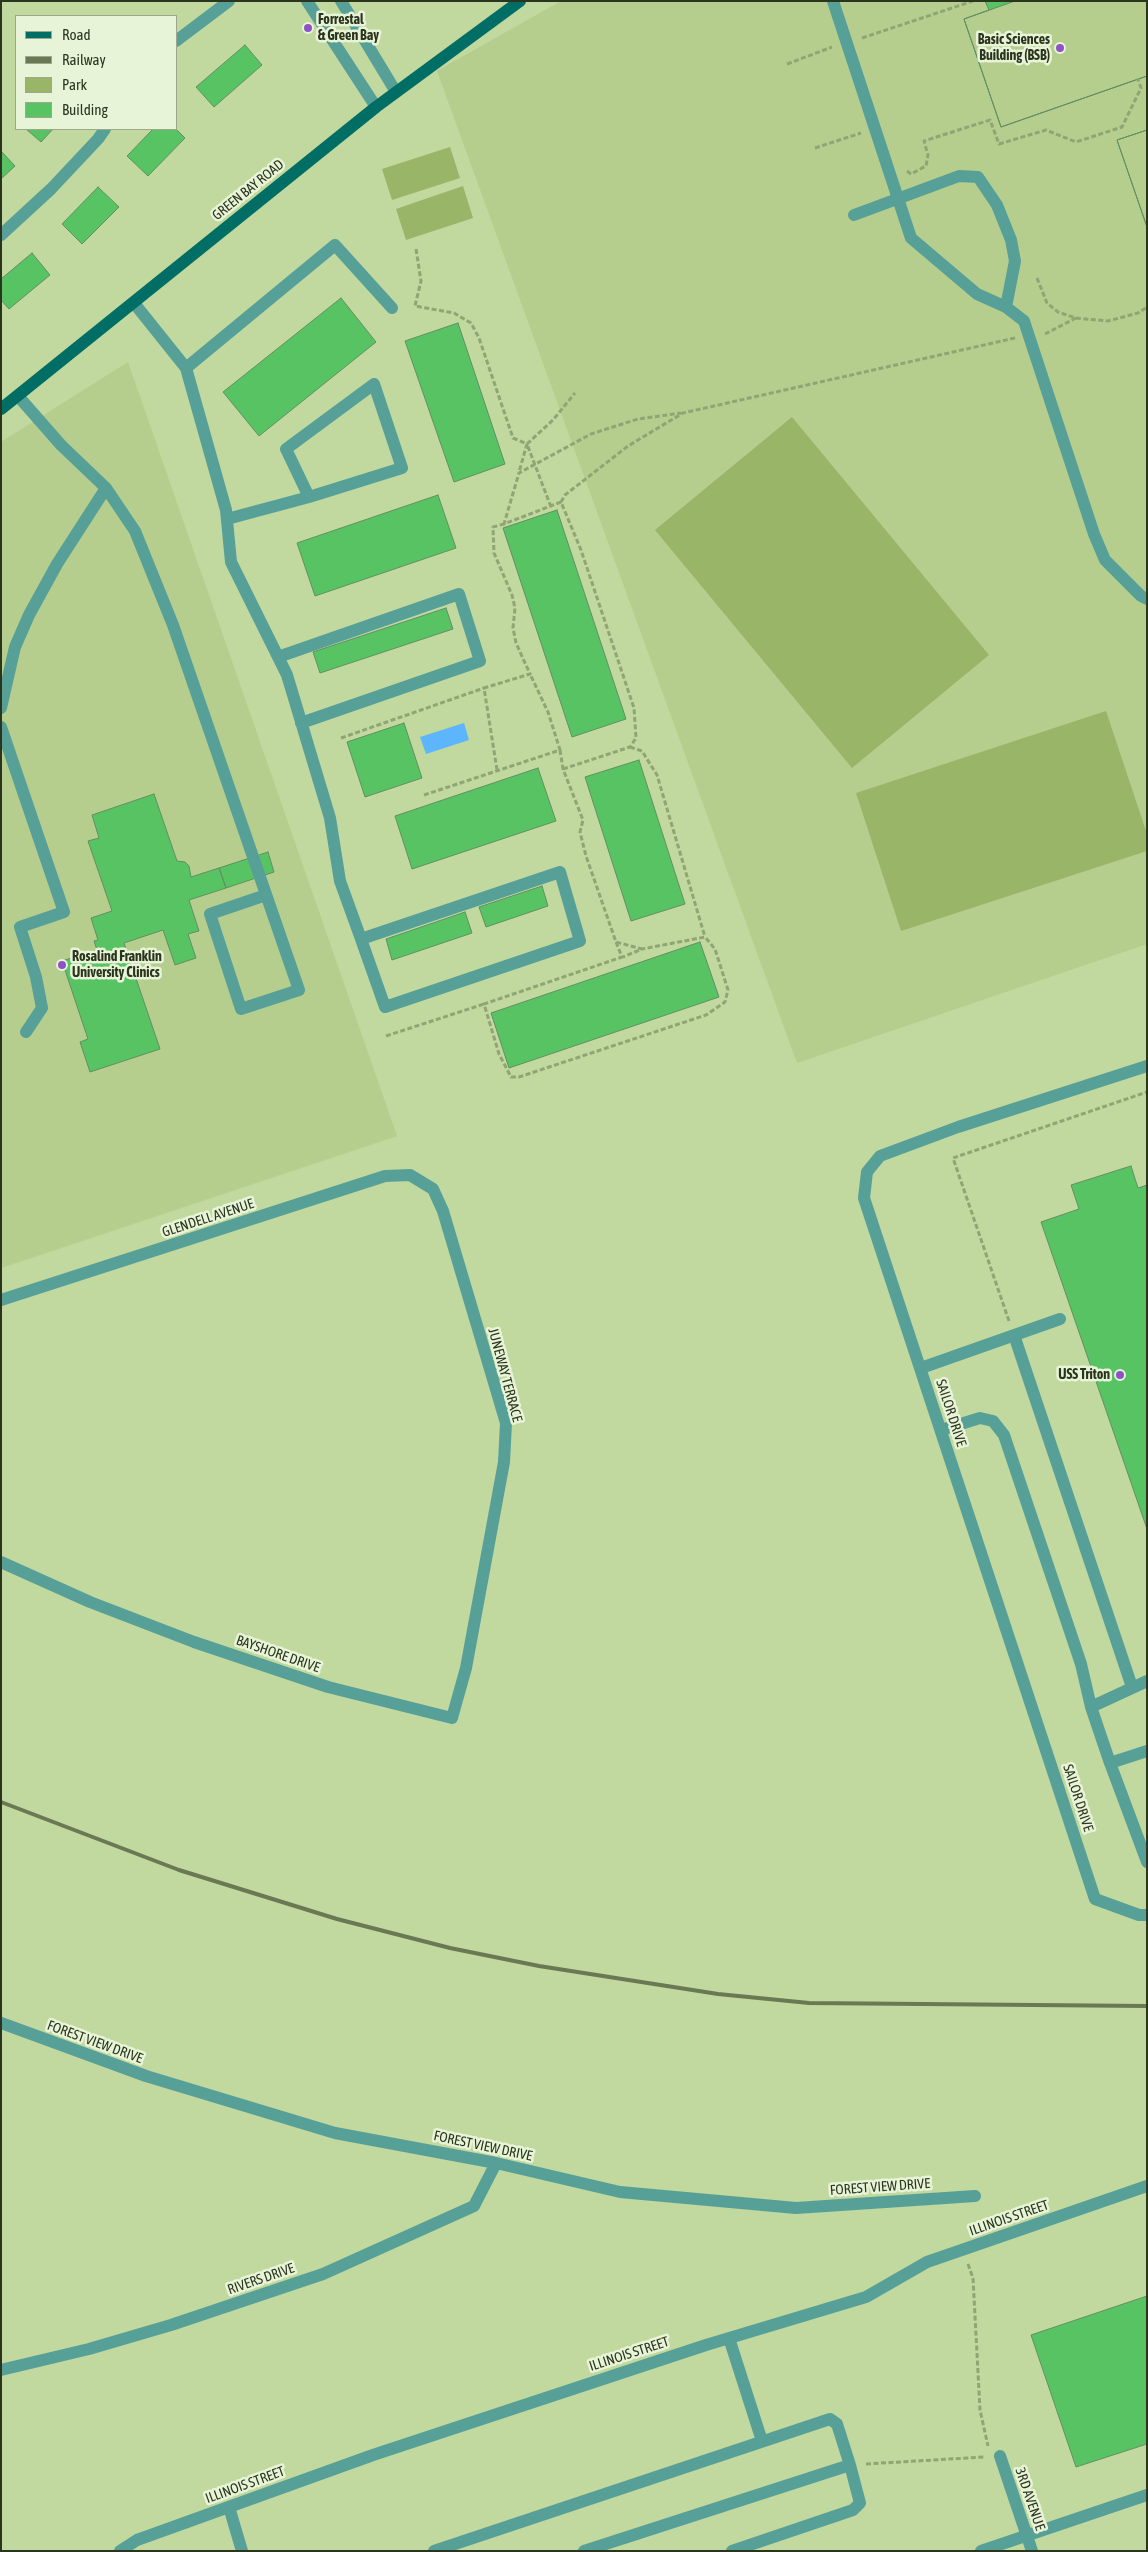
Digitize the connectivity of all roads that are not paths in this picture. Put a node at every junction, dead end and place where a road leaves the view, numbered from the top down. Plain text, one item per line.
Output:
1 (229, 1) edge
2 (307, 1) edge
3 (341, 1) edge
4 (520, 1) edge
5 (834, 1) edge
6 (178, 39) edge
7 (396, 92) junction
8 (376, 107) junction
9 (104, 130) edge
10 (897, 200) junction
11 (854, 215) dead end
12 (1, 235) edge
13 (134, 303) junction
14 (1006, 307) junction
15 (392, 308) dead end
16 (186, 368) junction
17 (18, 396) junction
18 (1, 409) edge
19 (106, 488) junction
20 (310, 497) junction
21 (227, 519) junction
22 (1147, 599) edge
23 (278, 657) junction
24 (1, 708) edge
25 (301, 723) junction
26 (1, 726) edge
27 (266, 895) junction
28 (361, 938) junction
29 (26, 1032) dead end
30 (1147, 1066) edge
31 (424, 1183) joint
32 (1, 1300) edge
33 (1060, 1319) dead end
34 (1014, 1335) junction
35 (921, 1368) junction
36 (941, 1430) junction
37 (1, 1562) edge
38 (476, 1613) joint
39 (1147, 1682) edge
40 (1132, 1687) junction
41 (1091, 1707) junction
42 (1147, 1751) edge
43 (1110, 1763) junction
44 (1147, 1862) edge
45 (1147, 1915) edge
46 (1, 2023) edge
47 (496, 2163) junction
48 (1147, 2186) edge
49 (975, 2196) dead end
50 (729, 2338) junction
51 (1, 2370) edge
52 (762, 2441) junction
53 (996, 2457) road end
54 (850, 2465) junction
55 (1147, 2495) edge
56 (229, 2506) junction
57 (1026, 2535) junction
58 (120, 2551) edge
59 (242, 2551) edge
60 (434, 2551) edge
61 (584, 2551) edge
62 (732, 2551) edge
63 (981, 2551) edge
64 (1032, 2551) edge

1 - 6 street
2 - 8 street
3 - 7 street
4 - 7 main road, GREEN BAY ROAD
5 - 10 street
7 - 8 main road, GREEN BAY ROAD
8 - 13 main road, GREEN BAY ROAD
9 - 12 street
10 - 11 street
10 - 14 street
10 - 14 street
13 - 16 street
13 - 17 main road, GREEN BAY ROAD
14 - 22 street
15 - 16 street
16 - 21 street
17 - 18 main road, GREEN BAY ROAD
17 - 19 street
19 - 24 street
19 - 27 street
20 - 20 street
20 - 21 street
21 - 23 street
23 - 25 street
23 - 25 street
25 - 28 street
26 - 29 street
27 - 27 street
28 - 28 street
30 - 35 street, SAILOR DRIVE
31 - 32 street, GLENDELL AVENUE
31 - 38 street, JUNEWAY TERRACE
33 - 34 street
34 - 35 street
34 - 40 street
35 - 36 street, SAILOR DRIVE
36 - 41 street
36 - 45 street, SAILOR DRIVE
37 - 38 street, BAYSHORE DRIVE
39 - 40 street
40 - 41 street
41 - 43 street
42 - 43 street
43 - 44 street
46 - 47 street, FOREST VIEW DRIVE
47 - 49 street, FOREST VIEW DRIVE
47 - 51 street, RIVERS DRIVE
48 - 50 street, ILLINOIS STREET
50 - 52 street
50 - 56 street, ILLINOIS STREET
52 - 54 street
52 - 60 street
53 - 57 street, 3RD AVENUE
54 - 61 street
54 - 62 street
55 - 57 street
56 - 58 street, ILLINOIS STREET
56 - 59 street
57 - 63 street
57 - 64 street, 3RD AVENUE

